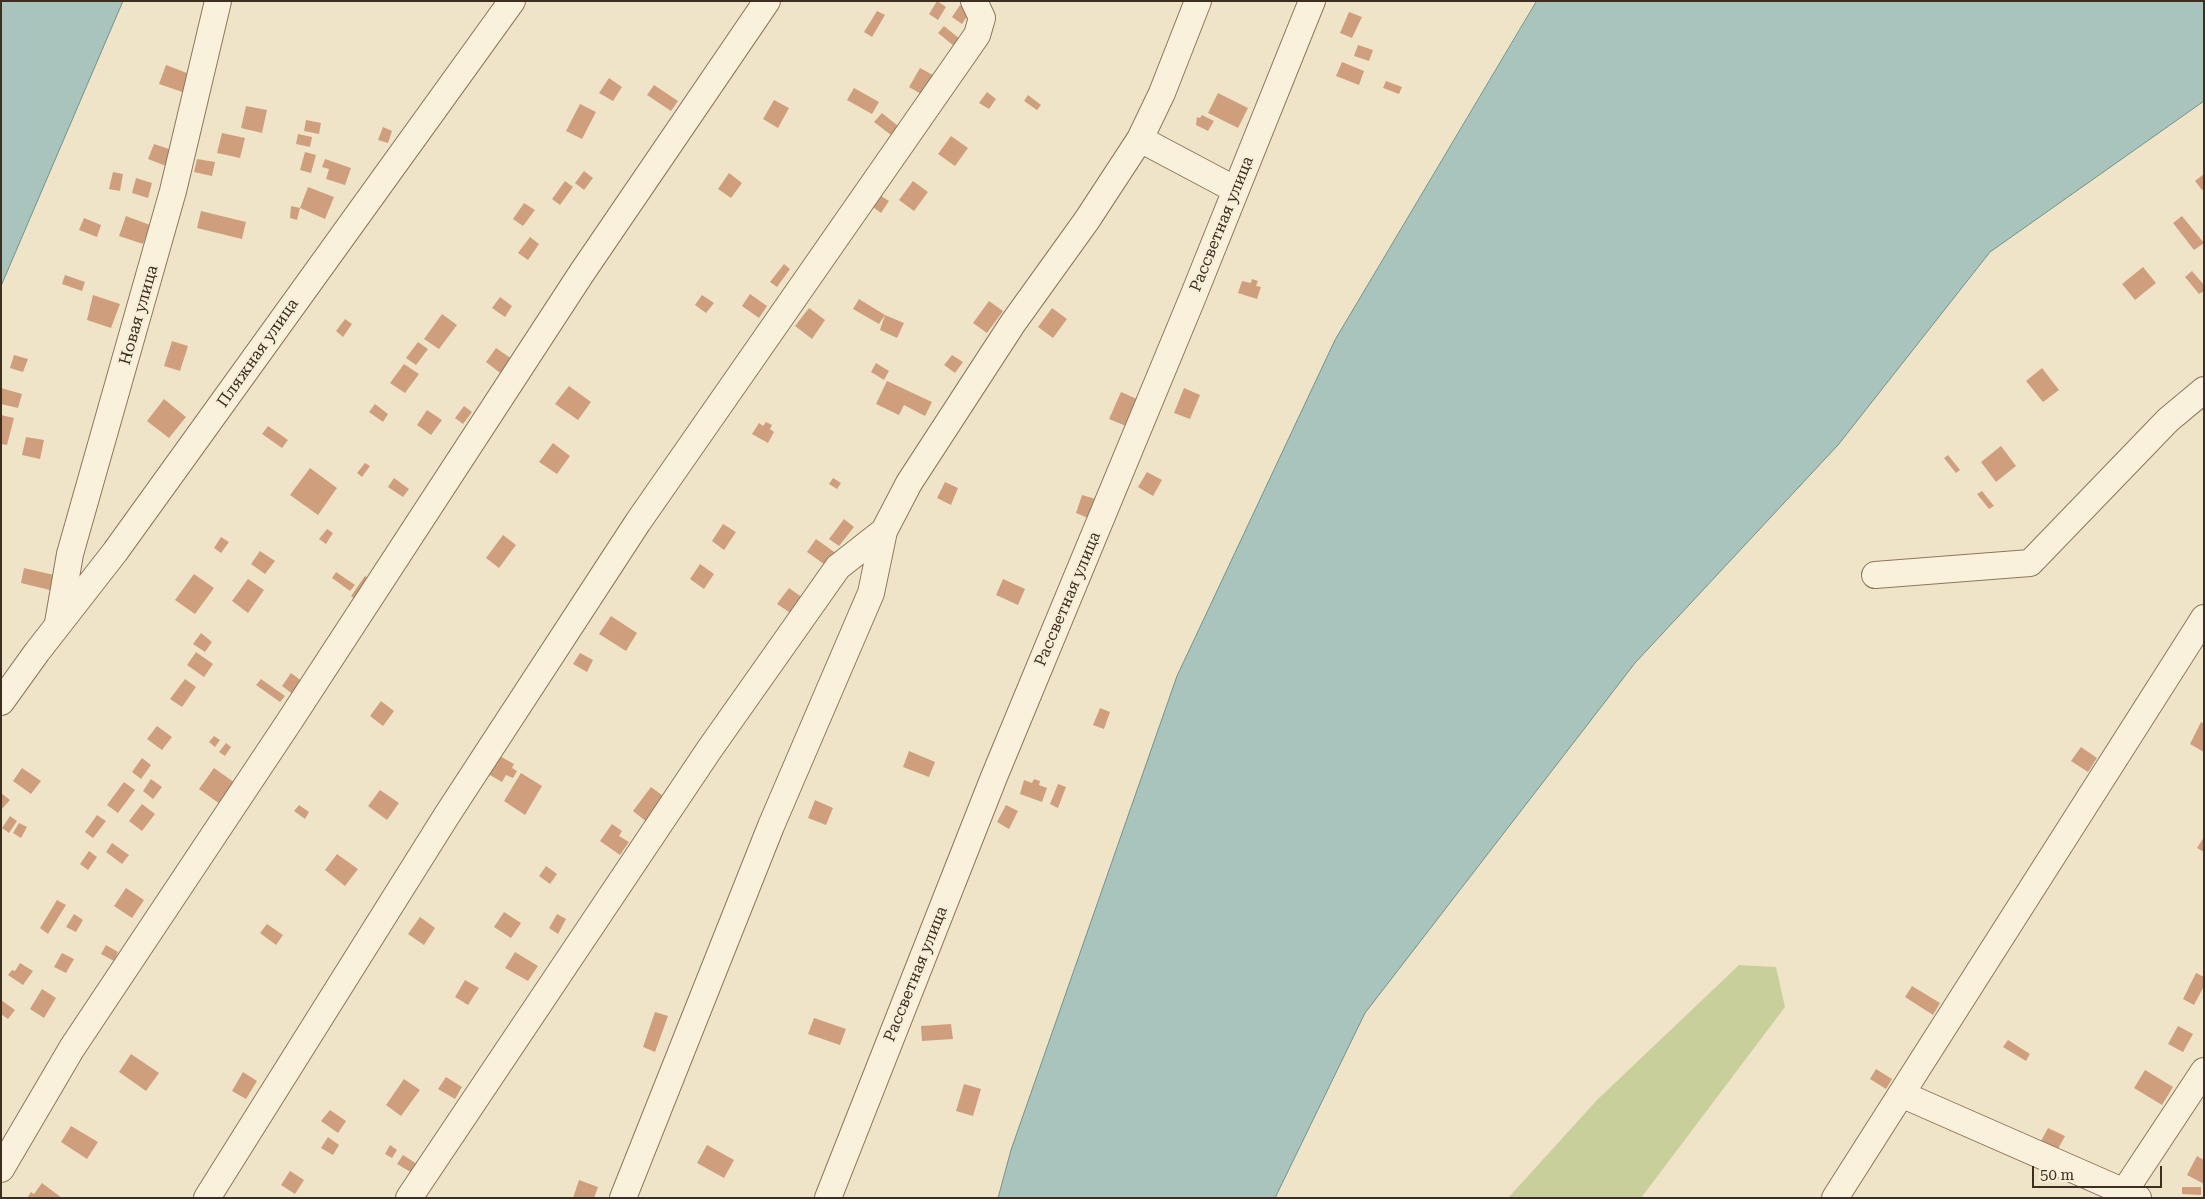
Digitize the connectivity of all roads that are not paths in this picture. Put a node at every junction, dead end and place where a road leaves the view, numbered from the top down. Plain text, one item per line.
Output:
1 (218, 1) edge
2 (512, 1) edge
3 (767, 1) edge
4 (974, 1) edge
5 (1198, 1) edge
6 (1312, 1) edge
7 (1140, 139) junction
8 (1236, 190) junction
9 (2204, 390) edge
10 (884, 530) junction
11 (1875, 575) dead end
12 (2204, 618) edge
13 (57, 629) junction
14 (1, 702) edge
15 (2204, 1071) edge
16 (1901, 1094) junction
17 (1, 1169) edge
18 (2128, 1196) edge
19 (207, 1198) edge
20 (409, 1198) edge
21 (623, 1198) edge
22 (828, 1198) edge
23 (1835, 1198) edge

1 - 13 street, Новая улица
2 - 13 street, Пляжная улица
3 - 17 street
4 - 19 street
5 - 7 street
6 - 8 street, Рассветная улица
7 - 8 street
7 - 10 street
8 - 22 street, Рассветная улица
9 - 11 street
10 - 20 street
10 - 21 street
12 - 16 street
13 - 14 street, Пляжная улица
15 - 18 street
16 - 18 street
16 - 23 street

